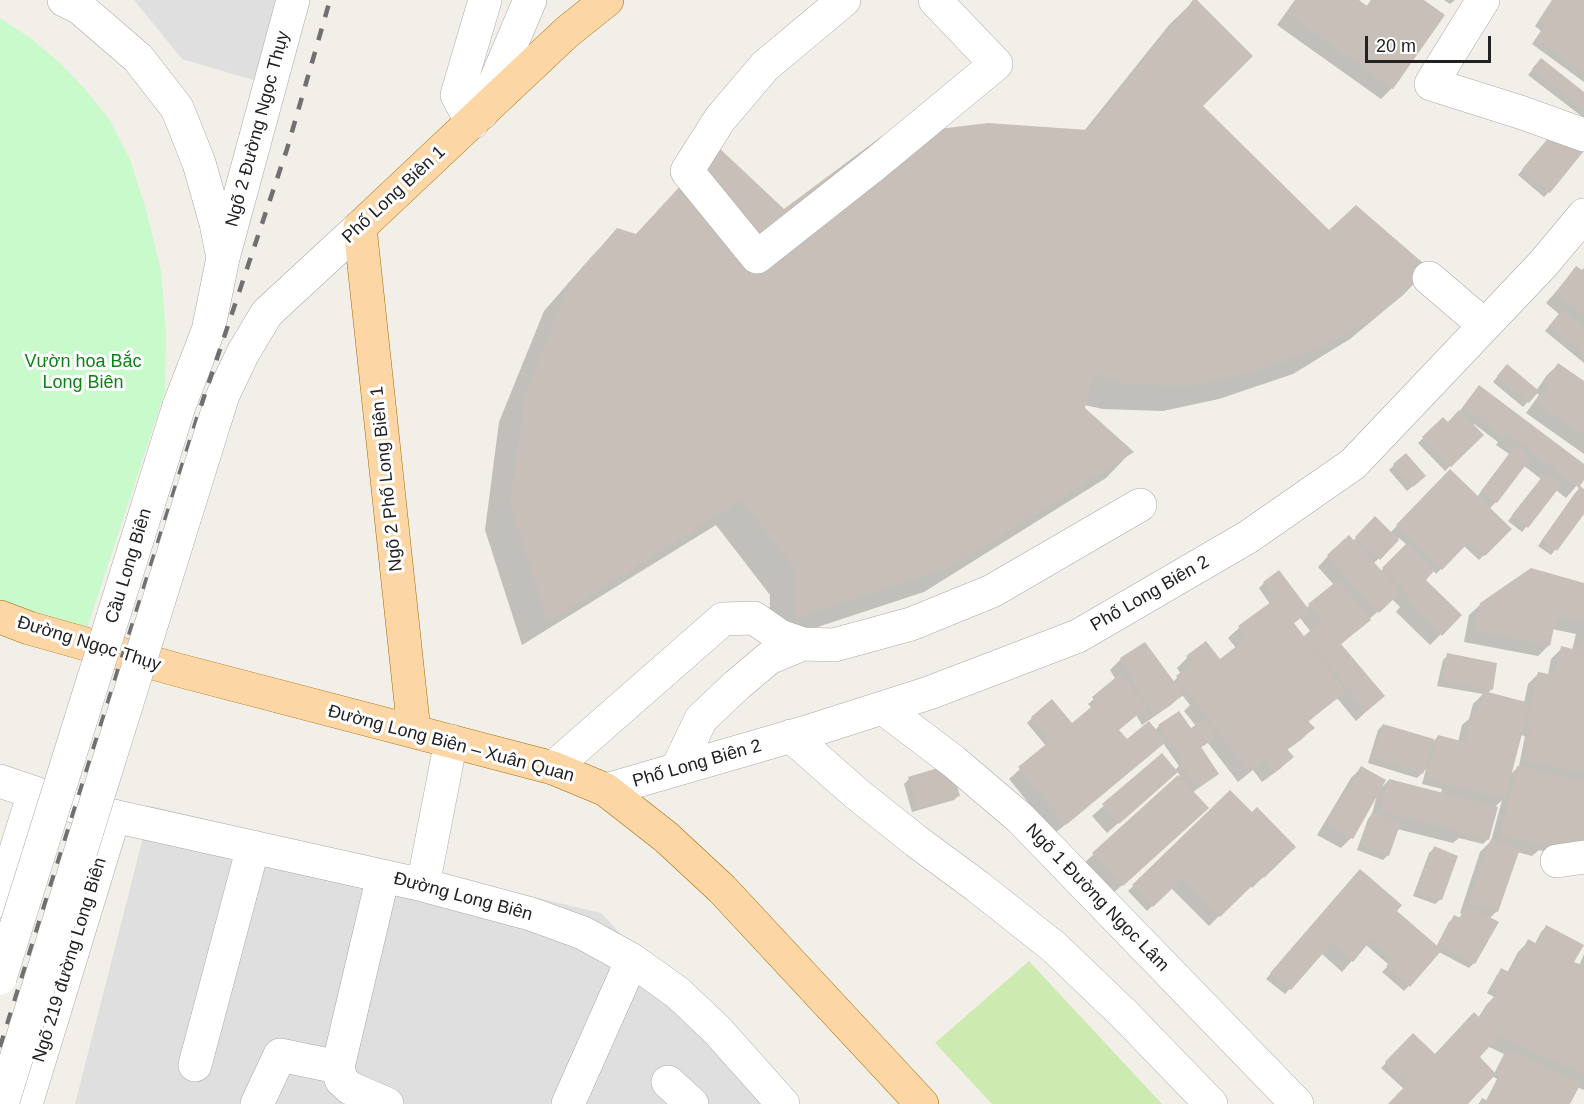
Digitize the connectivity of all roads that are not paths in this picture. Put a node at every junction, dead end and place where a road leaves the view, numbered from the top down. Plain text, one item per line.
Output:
1 (64, 0) edge
2 (293, 0) edge
3 (485, 0) edge
4 (530, 0) edge
5 (607, 0) edge
6 (844, 0) edge
7 (935, 0) edge
8 (1483, 0) edge
9 (477, 118) junction
10 (1584, 135) edge
11 (1584, 215) edge
12 (360, 227) junction
13 (223, 258) junction
14 (1429, 278) dead end
15 (1484, 325) junction
16 (1140, 505) dead end
17 (0, 617) edge
18 (802, 644) junction
19 (178, 670) joint
20 (883, 708) junction
21 (414, 731) junction
22 (791, 736) junction
23 (451, 741) junction
24 (553, 768) junction
25 (677, 769) junction
26 (0, 781) edge
27 (606, 790) junction
28 (34, 793) junction
29 (114, 816) junction
30 (253, 847) junction
31 (383, 876) junction
32 (423, 885) junction
33 (0, 901) edge
34 (632, 960) junction
35 (0, 978) edge
36 (195, 1065) dead end
37 (338, 1067) junction
38 (668, 1082) dead end
39 (2, 1104) edge
40 (26, 1104) edge
41 (257, 1104) edge
42 (387, 1104) edge
43 (568, 1104) edge
44 (692, 1104) edge
45 (783, 1104) edge
46 (922, 1104) edge
47 (1211, 1104) edge
48 (1297, 1104) edge

1 - 13 street
2 - 13 street, Ngõ 2 Đường Ngọc Thụy
3 - 9 street
4 - 9 street
5 - 9 main road, Phố Long Biên 1
6 - 7 street
8 - 10 street
9 - 12 main road, Phố Long Biên 1
11 - 15 street, Phố Long Biên 2
12 - 21 main road, Ngõ 2 Phố Long Biên 1
12 - 39 street, Phố Long Biên 1, bridge
13 - 35 street, Cầu Long Biên, bridge
14 - 15 street
15 - 20 street, Phố Long Biên 2
16 - 18 street
17 - 19 main road, Đường Ngọc Thụy
18 - 24 street
18 - 25 street
19 - 21 main road, Đường Long Biên – Xuân Quan
20 - 22 street, Phố Long Biên 2
20 - 48 street, Ngõ 1 Đường Ngọc Lâm
21 - 23 main road, Đường Long Biên – Xuân Quan
22 - 25 street, Phố Long Biên 2
22 - 47 street
23 - 24 main road, Đường Long Biên – Xuân Quan
23 - 32 street
24 - 27 main road, Đường Long Biên – Xuân Quan
25 - 27 street, Phố Long Biên 2
26 - 28 street
27 - 46 main road, Đường Long Biên – Xuân Quan
28 - 29 street, Đường Long Biên
28 - 33 street
29 - 30 street, Đường Long Biên
29 - 40 street, Ngõ 219 đường Long Biên
30 - 31 street, Đường Long Biên
30 - 36 street
31 - 32 street, Đường Long Biên
31 - 37 street
32 - 34 street, Đường Long Biên
34 - 43 street
34 - 45 street, Đường Long Biên
37 - 41 street
37 - 42 street
38 - 44 street

